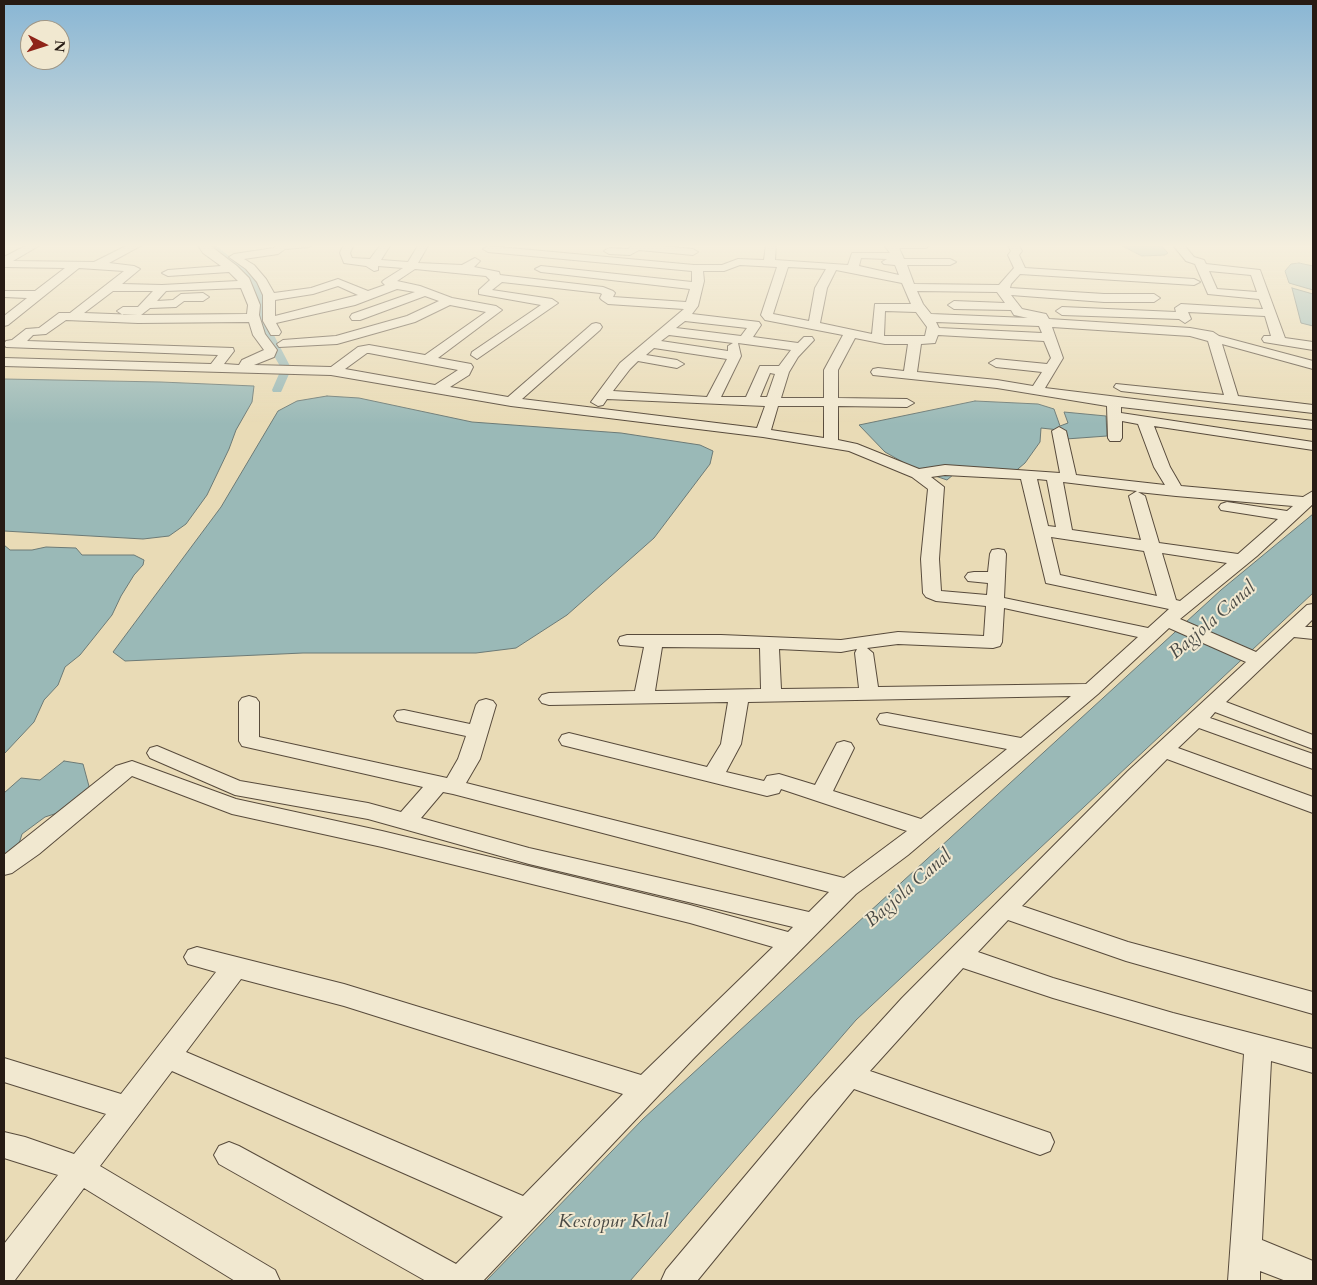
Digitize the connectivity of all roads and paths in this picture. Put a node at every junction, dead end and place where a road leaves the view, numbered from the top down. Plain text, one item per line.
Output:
1 (26, 304) edge
2 (89, 304) edge
3 (148, 304) joint
4 (176, 304) edge
5 (251, 304) edge
6 (268, 304) edge
7 (337, 304) edge
8 (393, 304) edge
9 (443, 304) edge
10 (462, 304) edge
11 (551, 304) edge
12 (664, 304) edge
13 (772, 304) edge
14 (819, 304) edge
15 (917, 304) edge
16 (954, 304) dead end
17 (1013, 304) edge
18 (1266, 304) edge
19 (467, 305) joint
20 (692, 306) joint
21 (1014, 307) junction
22 (919, 308) junction
23 (82, 309) junction
24 (1057, 310) dead end
25 (1269, 313) junction
26 (684, 317) junction
27 (254, 318) junction
28 (356, 318) dead end
29 (928, 318) junction
30 (1184, 318) junction
31 (4, 322) edge
32 (269, 322) junction
33 (1044, 322) junction
34 (1237, 322) dead end
35 (817, 325) junction
36 (596, 327) dead end
37 (667, 331) junction
38 (933, 331) junction
39 (1195, 332) junction
40 (851, 334) junction
41 (1213, 336) junction
42 (1049, 337) junction
43 (741, 340) junction
44 (1279, 340) junction
45 (915, 341) junction
46 (879, 342) junction
47 (9, 344) edge
48 (283, 344) junction
49 (652, 344) junction
50 (1313, 346) edge
51 (56, 348) dead end
52 (802, 348) junction
53 (476, 355) dead end
54 (735, 356) junction
55 (636, 357) junction
56 (353, 358) junction
57 (426, 360) junction
58 (4, 362) edge
59 (39, 363) junction
60 (996, 363) dead end
61 (677, 364) dead end
62 (1313, 364) edge
63 (214, 368) junction
64 (243, 369) junction
65 (302, 369) junction
66 (1052, 369) junction
67 (783, 370) junction
68 (334, 371) junction
69 (878, 372) dead end
70 (910, 375) junction
71 (456, 377) junction
72 (1121, 387) dead end
73 (438, 389) junction
74 (1037, 391) junction
75 (603, 394) junction
76 (1232, 400) junction
77 (712, 401) junction
78 (511, 402) junction
79 (751, 402) junction
80 (772, 402) junction
81 (830, 403) junction
82 (907, 403) dead end
83 (1115, 409) junction
84 (1313, 409) edge
85 (590, 412) junction
86 (1144, 420) junction
87 (1313, 425) edge
88 (1059, 431) dead end
89 (763, 433) junction
90 (1115, 438) dead end
91 (831, 443) junction
92 (1313, 446) edge
93 (917, 474) junction
94 (1028, 474) junction
95 (1060, 480) junction
96 (1176, 491) junction
97 (1137, 496) junction
98 (1303, 505) edge
99 (1040, 530) junction
100 (1065, 534) junction
101 (1150, 545) junction
102 (998, 554) dead end
103 (1241, 560) junction
104 (974, 577) dead end
105 (996, 578) junction
106 (994, 601) junction
107 (1313, 609) edge
108 (1171, 619) junction
109 (1288, 631) junction
110 (1313, 632) edge
111 (654, 640) junction
112 (627, 641) dead end
113 (769, 643) junction
114 (864, 653) dead end
115 (1248, 655) junction
116 (1091, 690) junction
117 (869, 693) junction
118 (739, 696) junction
119 (772, 696) junction
120 (644, 698) junction
121 (549, 699) dead end
122 (249, 702) dead end
123 (486, 705) dead end
124 (1204, 712) junction
125 (404, 716) dead end
126 (887, 720) dead end
127 (478, 732) junction
128 (570, 740) dead end
129 (1313, 742) edge
130 (1023, 745) junction
131 (844, 748) dead end
132 (1164, 750) junction
133 (157, 753) dead end
134 (1313, 762) edge
135 (713, 776) junction
136 (446, 785) junction
137 (821, 794) junction
138 (1313, 805) edge
139 (406, 821) junction
140 (924, 828) junction
141 (4, 866) edge
142 (848, 888) junction
143 (1004, 909) junction
144 (813, 922) junction
145 (791, 942) junction
146 (959, 956) junction
147 (197, 957) dead end
148 (235, 967) junction
149 (1313, 1003) edge
150 (1258, 1048) junction
151 (167, 1056) junction
152 (1313, 1061) edge
153 (4, 1070) edge
154 (848, 1074) junction
155 (646, 1089) junction
156 (127, 1108) junction
157 (1040, 1142) dead end
158 (4, 1145) edge
159 (229, 1155) dead end
160 (80, 1170) junction
161 (528, 1213) junction
162 (1246, 1249) junction
163 (4, 1269) edge
164 (1313, 1277) edge
165 (264, 1281) edge
166 (455, 1281) edge
167 (462, 1281) edge
168 (677, 1281) edge
169 (1244, 1281) edge

1 - 31 street
2 - 23 street
3 - 4 street
3 - 23 street
5 - 27 street
6 - 32 street
7 - 32 street
8 - 28 street
9 - 48 street
10 - 19 street
11 - 53 street
12 - 20 street
13 - 35 street
14 - 35 street
15 - 22 street
16 - 21 street
17 - 21 street
18 - 25 street
19 - 57 street
20 - 26 street
21 - 33 street
22 - 29 street
22 - 46 street
23 - 27 street
23 - 47 street
24 - 30 street
25 - 30 street
25 - 44 street
26 - 37 street
26 - 43 street
27 - 64 street
29 - 33 street
29 - 38 street
30 - 34 street
30 - 39 street
32 - 48 street
33 - 39 street
33 - 42 street
35 - 40 street
35 - 52 street
36 - 78 street
37 - 43 street
37 - 49 street
38 - 42 street
38 - 45 street
39 - 41 street
39 - 44 street
40 - 46 street
40 - 81 street
41 - 62 street
41 - 76 street
42 - 66 street
43 - 52 street
43 - 54 street
44 - 50 street
45 - 46 street
45 - 70 street
47 - 63 street
48 - 65 street
49 - 54 street
49 - 55 street
51 - 59 street
52 - 67 street
54 - 77 street
55 - 61 street
55 - 75 street
56 - 57 street
56 - 68 street
56 - 71 street
57 - 71 street
58 - 59 street
59 - 63 street
60 - 66 street
63 - 64 street
64 - 65 street
65 - 68 street
66 - 74 street
67 - 79 street
67 - 80 street
68 - 73 street
69 - 70 street
70 - 74 street
71 - 73 street
72 - 76 street
73 - 78 street
74 - 83 street
75 - 77 street
75 - 85 street
76 - 84 street
77 - 79 street
78 - 85 street
79 - 80 street
80 - 81 street
80 - 89 street
81 - 82 street
81 - 91 street
83 - 86 street
83 - 87 street
83 - 90 street
85 - 89 street
86 - 92 street
86 - 96 street
88 - 95 street
89 - 91 street
91 - 93 street
93 - 94 street
93 - 106 street
94 - 95 street
94 - 99 street
95 - 96 street
95 - 97 street
95 - 100 street
96 - 98 street
97 - 98 street
97 - 101 street
98 - 103 street
99 - 100 street
99 - 108 street
100 - 101 street
101 - 103 street
101 - 108 street
102 - 105 street
103 - 108 street
104 - 105 street
105 - 106 street
106 - 108 street
106 - 113 street
107 - 109 street
108 - 115 street
108 - 116 street
109 - 110 street
109 - 115 street
111 - 112 street
111 - 113 street
111 - 120 street
113 - 119 street
114 - 117 street
115 - 124 street
116 - 117 street
116 - 130 street
117 - 119 street
118 - 119 street
118 - 120 street
118 - 135 street
120 - 121 street
122 - 136 street
123 - 127 street
124 - 129 street
124 - 132 street
124 - 134 street
125 - 127 street
126 - 130 street
127 - 136 street
128 - 135 street
130 - 140 street
131 - 137 street
132 - 138 street
132 - 143 street
133 - 139 street
135 - 137 street
136 - 139 street
136 - 142 street
137 - 140 street
139 - 144 street
140 - 142 street
141 - 145 street
142 - 144 street
143 - 146 street
143 - 149 street
144 - 145 street
145 - 155 street
146 - 150 street
146 - 154 street
147 - 148 street
148 - 151 street
148 - 155 street
150 - 152 street
150 - 162 street
151 - 156 street
151 - 161 street
153 - 156 street
154 - 157 street
154 - 168 street
155 - 161 street
156 - 160 street
158 - 160 street
159 - 166 street
160 - 163 street
160 - 165 street
161 - 167 street
162 - 164 street
162 - 169 street

